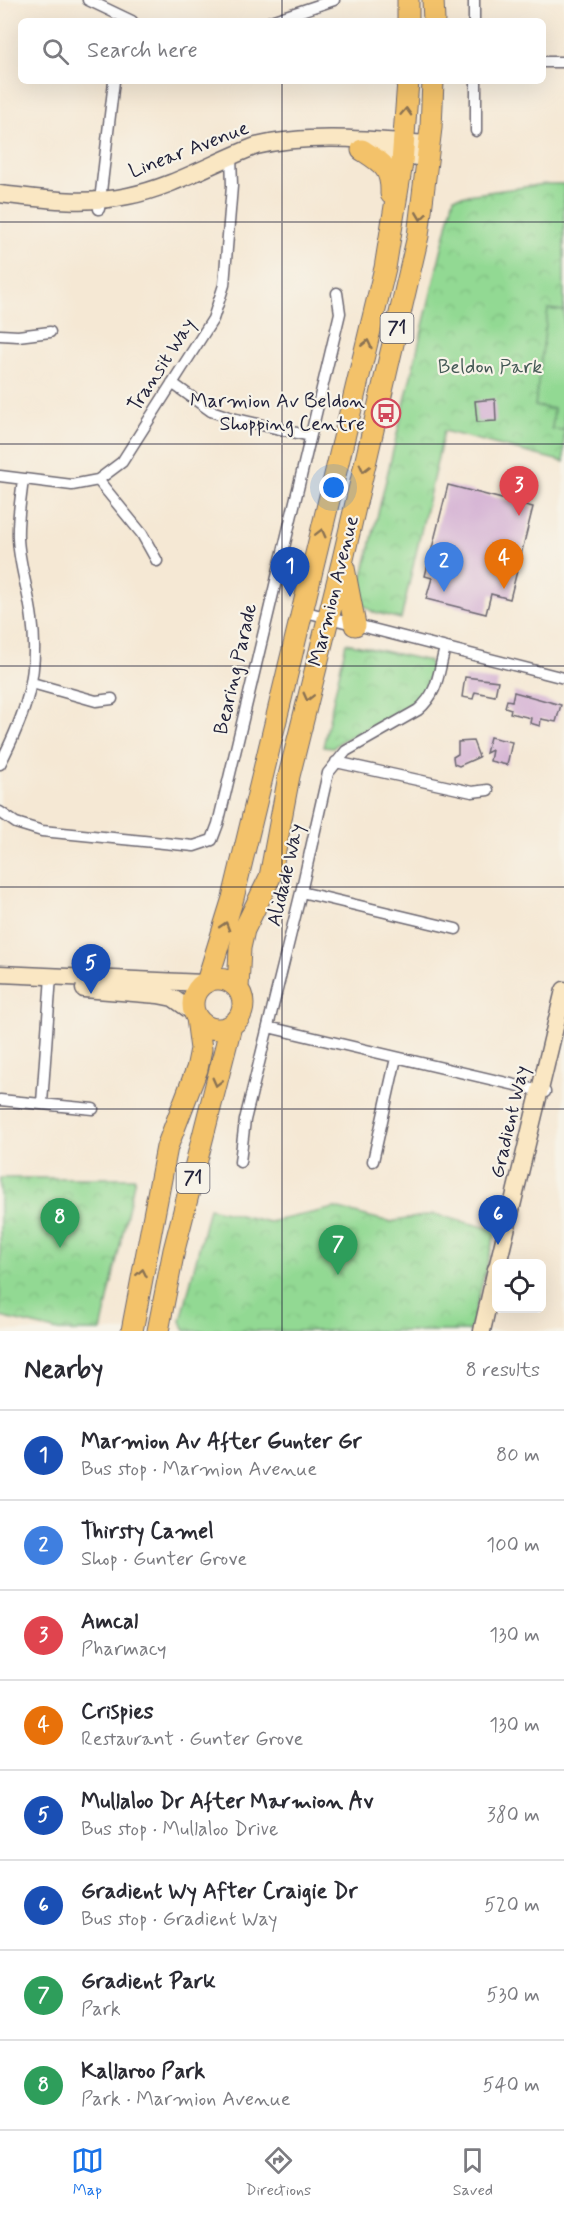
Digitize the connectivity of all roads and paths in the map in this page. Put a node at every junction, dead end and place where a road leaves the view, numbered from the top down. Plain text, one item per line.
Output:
1 (88, 0) edge
2 (334, 0) edge
3 (408, 0) edge
4 (433, 0) edge
5 (474, 0) edge
6 (126, 18) edge
7 (280, 18) edge
8 (408, 18) edge
9 (434, 18) edge
10 (474, 18) edge
11 (546, 62) edge
12 (564, 62) edge
13 (114, 84) edge
14 (408, 84) edge
15 (433, 84) edge
16 (476, 84) edge
17 (476, 131) dead end
18 (403, 148) junction
19 (362, 150) junction
20 (428, 151) junction
21 (232, 160) junction
22 (0, 194) edge
23 (0, 203) edge
24 (100, 204) junction
25 (385, 268) junction
26 (338, 293) dead end
27 (50, 332) dead end
28 (0, 335) edge
29 (172, 383) junction
30 (309, 436) junction
31 (0, 476) edge
32 (23, 479) junction
33 (99, 480) junction
34 (343, 559) junction
35 (157, 561) dead end
36 (302, 611) junction
37 (328, 618) junction
38 (355, 625) junction
39 (445, 648) junction
40 (564, 678) edge
41 (32, 684) junction
42 (112, 699) dead end
43 (336, 762) junction
44 (0, 764) edge
45 (488, 790) dead end
46 (0, 812) edge
47 (302, 892) junction
48 (456, 930) dead end
49 (0, 974) edge
50 (51, 981) junction
51 (206, 982) junction
52 (0, 983) edge
53 (238, 989) junction
54 (564, 990) edge
55 (196, 1015) junction
56 (231, 1026) junction
57 (564, 1026) edge
58 (268, 1027) junction
59 (396, 1058) junction
60 (543, 1091) junction
61 (0, 1100) edge
62 (42, 1103) junction
63 (93, 1109) dead end
64 (373, 1161) dead end
65 (240, 1162) dead end
66 (174, 1250) junction
67 (499, 1259) edge
68 (507, 1259) edge
69 (492, 1287) edge
70 (494, 1313) edge
71 (132, 1331) edge
72 (158, 1331) edge
73 (170, 1331) edge
74 (482, 1331) edge
75 (490, 1331) edge

1 - 6 street
2 - 7 street
3 - 8 highway
4 - 9 highway
5 - 10 street
11 - 12 street
13 - 24 street
18 -> 14 highway, Marmion Avenue / 71
15 - 20 highway, Marmion Avenue / 71
16 - 17 street
18 - 19 street, Linear Avenue
18 - 20 street, Linear Avenue
18 - 21 street, Linear Avenue
18 - 25 highway, Marmion Avenue / 71
19 - 21 street, Linear Avenue
19 - 25 highway
20 -> 34 highway, Marmion Avenue / 71
21 - 24 street, Linear Avenue
21 - 29 street, Transit Way
22 - 24 street, Linear Avenue
23 - 24 street, Linear Avenue
36 -> 25 highway, Marmion Avenue / 71
26 - 30 street, Bearing Parade
27 - 28 street
29 - 30 street
29 - 33 street, Transit Way
30 - 46 street, Bearing Parade
31 - 32 street, Transit Way
32 - 33 street, Transit Way
32 - 41 street
33 - 35 street
34 - 37 highway, Marmion Avenue / 71
34 - 38 highway
36 - 37 street
51 -> 36 highway, Marmion Avenue / 71
37 - 38 street
37 -> 53 highway, Marmion Avenue / 71
38 - 39 street
39 - 40 street
39 - 43 street, Alidade Way
41 - 42 street
41 - 44 street
43 - 45 street
43 - 47 street, Alidade Way
47 - 48 street
47 - 58 street, Alidade Way
49 - 50 street
50 - 51 street
50 - 52 street
50 - 55 street
50 - 62 street
51 - 53 highway
51 - 55 highway, 71
53 - 56 highway, 71
54 - 60 street, Gradient Way
55 - 56 highway
71 -> 55 highway, 71
56 -> 66 highway, 71
57 - 60 street, Gradient Way
58 - 59 street
58 - 65 street, Alidade Way
59 - 60 street
59 - 64 street
60 - 67 street, Gradient Way
60 - 68 street, Gradient Way
61 - 62 street
62 - 63 street
66 - 72 highway, 71
66 - 73 highway
69 - 74 street
70 - 75 street

